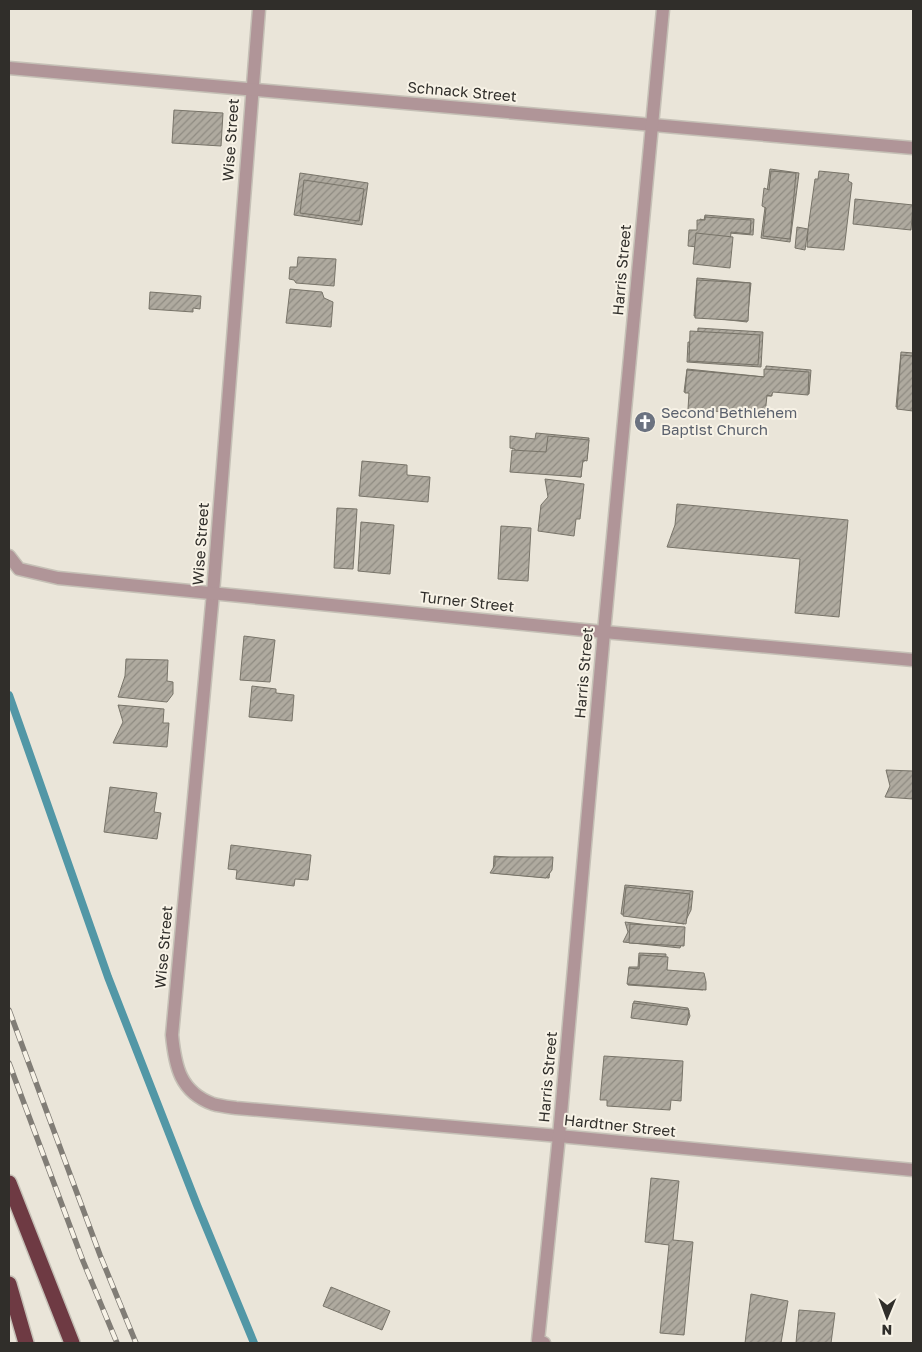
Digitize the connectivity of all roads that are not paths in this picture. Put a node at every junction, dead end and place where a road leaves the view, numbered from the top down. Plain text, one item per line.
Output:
1 (259, 9) edge
2 (663, 9) edge
3 (9, 68) edge
4 (252, 91) junction
5 (652, 124) junction
6 (913, 148) edge
7 (9, 556) edge
8 (213, 593) junction
9 (604, 632) junction
10 (913, 660) edge
11 (182, 1080) joint
12 (559, 1136) junction
13 (913, 1170) edge
14 (9, 1183) edge
15 (9, 1284) edge
16 (541, 1342) edge
17 (26, 1343) edge
18 (72, 1343) edge

1 - 4 street, Wise Street
2 - 5 street, Harris Street
3 - 4 street, Schnack Street
4 - 5 street, Schnack Street
4 - 8 street, Wise Street
5 - 6 street, Schnack Street
5 - 9 street, Harris Street
7 - 8 street, Turner Street
8 - 9 street, Turner Street
8 - 11 street, Wise Street
9 - 10 street, Turner Street
9 - 12 street, Harris Street
11 - 12 street, Hardtner Street
12 - 13 street, Hardtner Street
12 - 16 street, Harris Street
14 - 18 highway
15 - 17 highway

